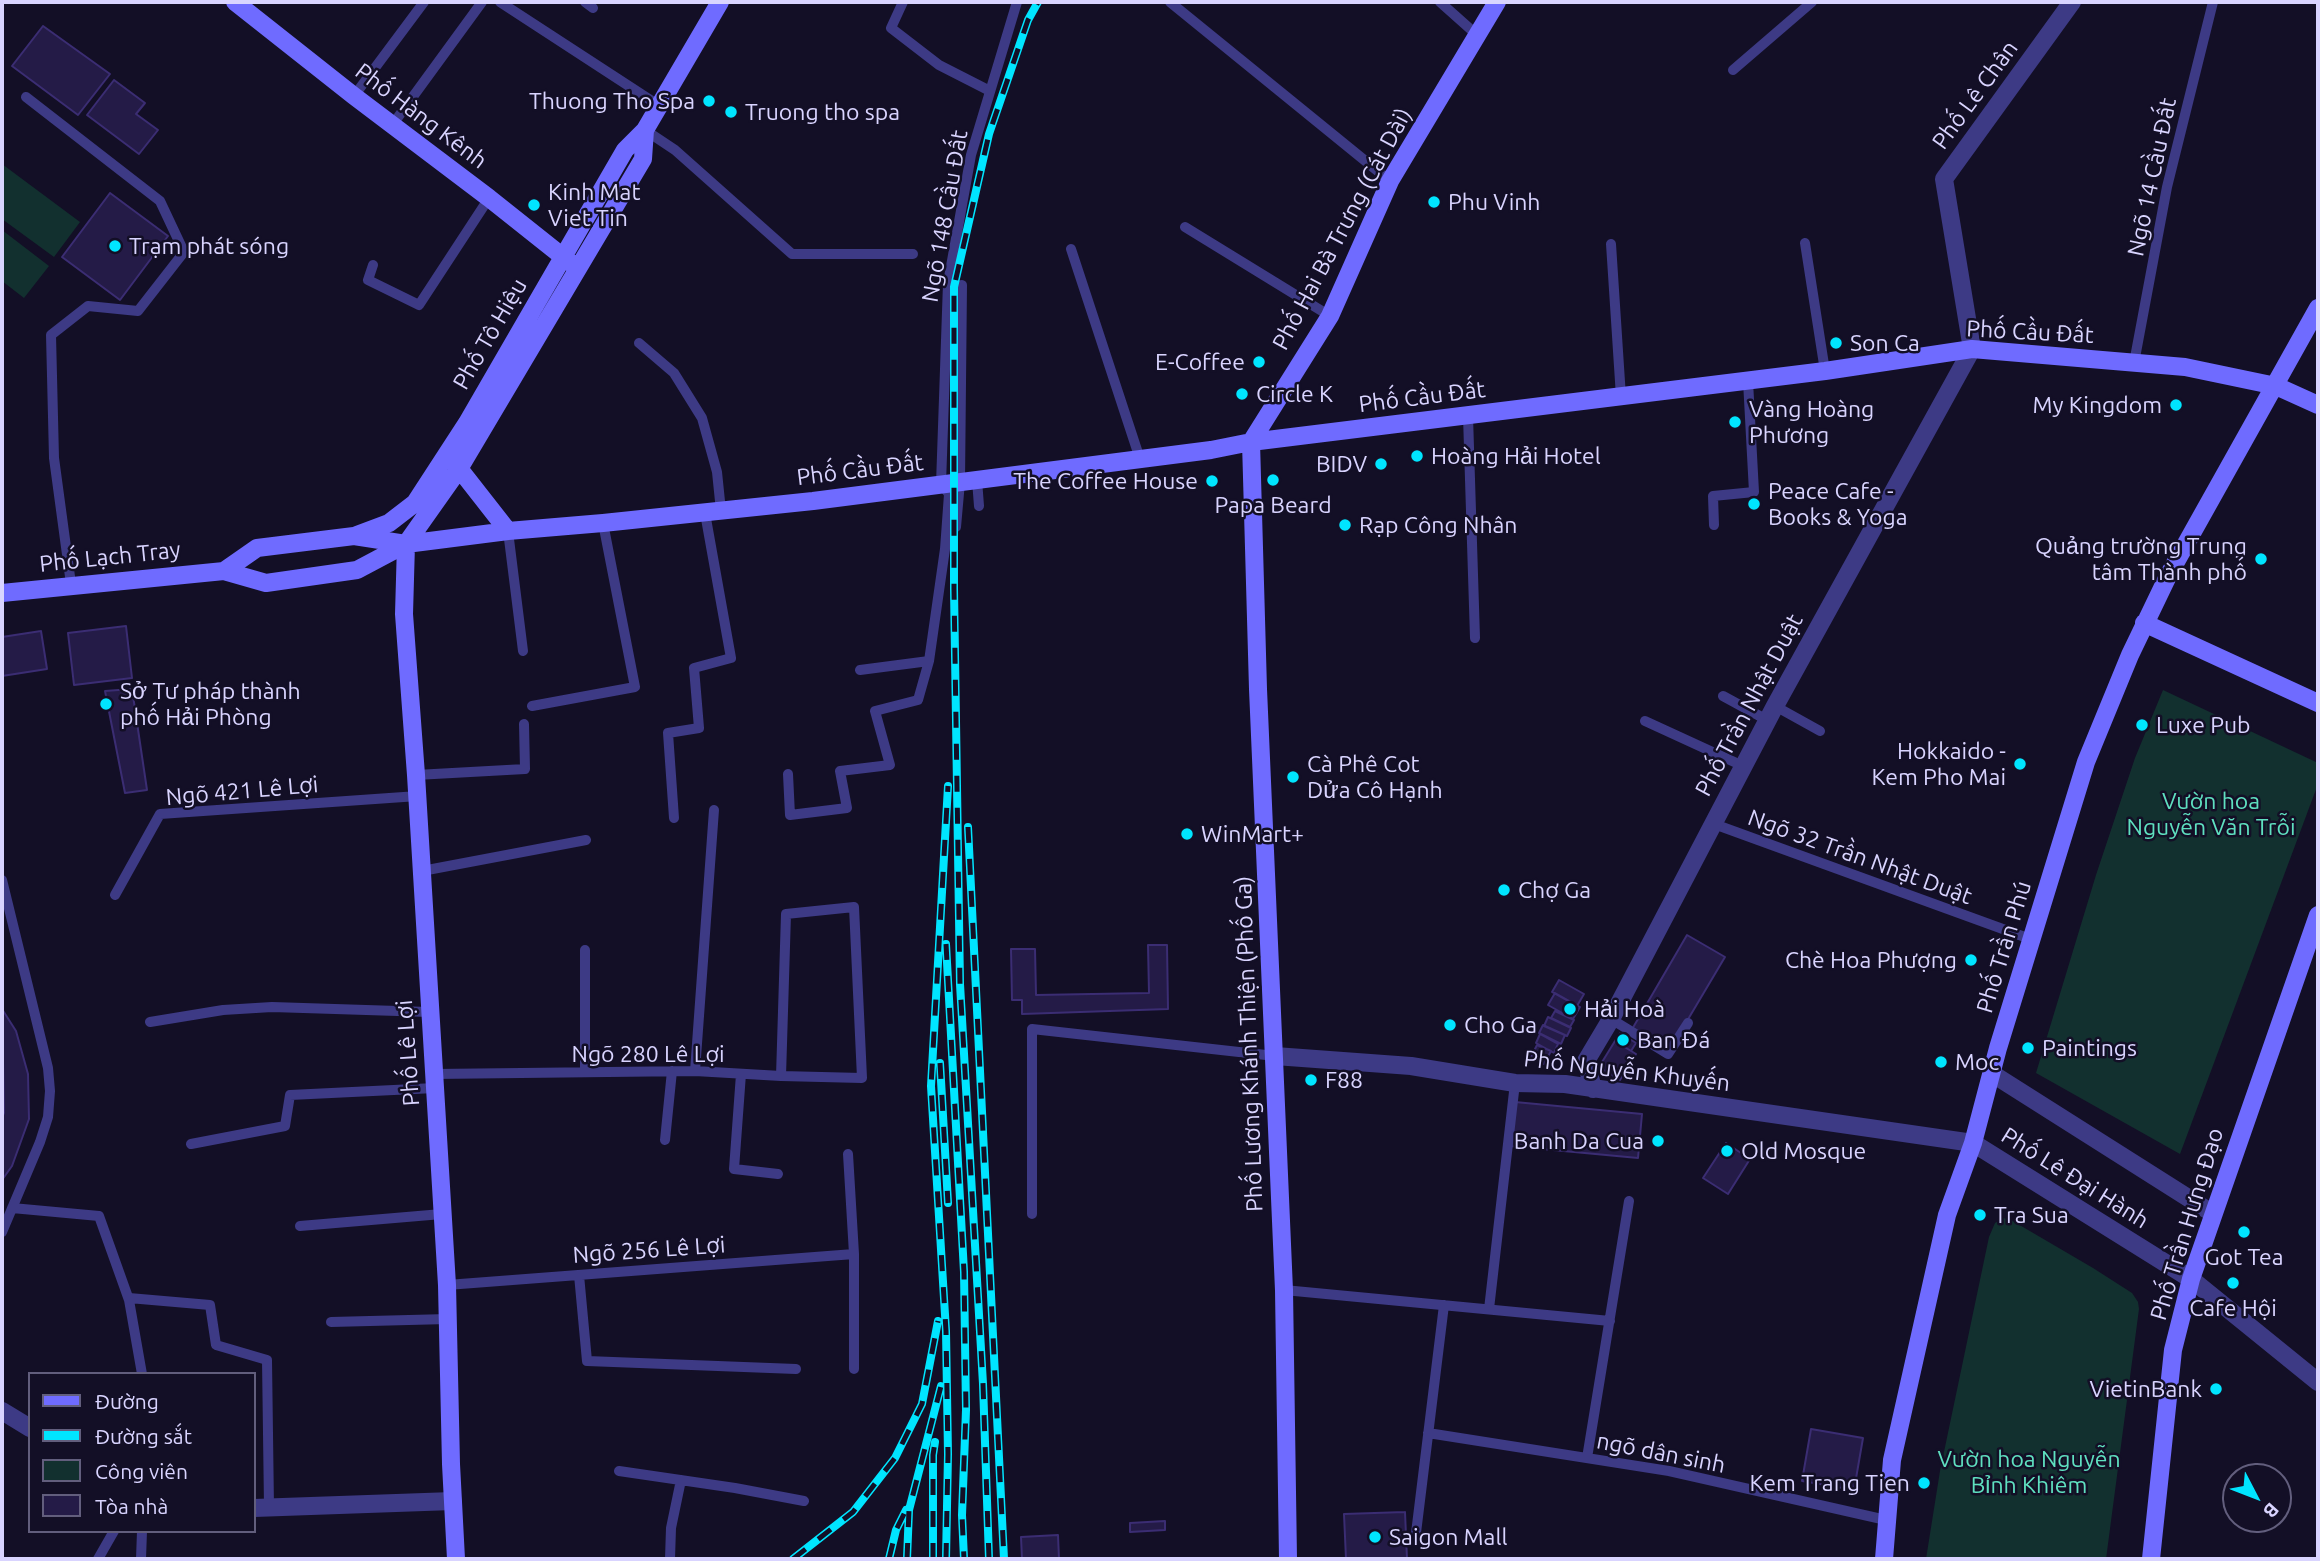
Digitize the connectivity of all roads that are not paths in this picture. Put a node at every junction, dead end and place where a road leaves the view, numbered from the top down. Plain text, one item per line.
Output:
1 (235, 2) edge
2 (424, 2) edge
3 (482, 2) edge
4 (500, 2) edge
5 (720, 2) edge
6 (903, 2) edge
7 (1017, 2) edge
8 (1170, 2) edge
9 (1440, 2) edge
10 (1497, 2) edge
11 (1812, 2) edge
12 (2072, 2) edge
13 (2213, 2) edge
14 (1477, 35) junction
15 (1733, 70) dead end
16 (990, 91) junction
17 (354, 96) junction
18 (26, 97) dead end
19 (658, 105) junction
20 (393, 124) junction
21 (645, 130) junction
22 (1391, 181) junction
23 (489, 198) junction
24 (1185, 227) dead end
25 (1805, 243) dead end
26 (1611, 244) dead end
27 (1071, 249) dead end
28 (913, 254) dead end
29 (563, 256) junction
30 (373, 265) dead end
31 (578, 269) junction
32 (962, 285) dead end
33 (2318, 310) edge
34 (1330, 316) junction
35 (639, 343) dead end
36 (1972, 349) junction
37 (2134, 363) junction
38 (1825, 371) junction
39 (1748, 381) junction
40 (2276, 386) junction
41 (1621, 397) junction
42 (2318, 405) edge
43 (1468, 416) junction
44 (1251, 442) junction
45 (448, 452) junction
46 (1140, 459) junction
47 (459, 470) junction
48 (968, 481) junction
49 (941, 484) junction
50 (979, 506) dead end
51 (713, 512) junction
52 (603, 523) junction
53 (1714, 525) dead end
54 (956, 527) dead end
55 (508, 531) junction
56 (354, 536) junction
57 (406, 544) junction
58 (224, 571) junction
59 (71, 584) junction
60 (2, 593) edge
61 (2144, 623) junction
62 (1475, 638) dead end
63 (523, 651) dead end
64 (929, 661) junction
65 (860, 670) dead end
66 (1723, 696) dead end
67 (2318, 703) edge
68 (532, 706) dead end
69 (1771, 713) junction
70 (1645, 720) dead end
71 (524, 724) dead end
72 (1820, 731) dead end
73 (1743, 766) junction
74 (788, 774) dead end
75 (416, 775) junction
76 (418, 796) junction
77 (714, 810) dead end
78 (674, 818) dead end
79 (1714, 824) junction
80 (586, 840) dead end
81 (422, 871) junction
82 (2, 880) edge
83 (115, 895) dead end
84 (2318, 915) edge
85 (2033, 940) junction
86 (585, 950) dead end
87 (429, 1012) junction
88 (1611, 1019) junction
89 (150, 1022) dead end
90 (1688, 1023) dead end
91 (1275, 1056) junction
92 (1586, 1061) junction
93 (672, 1071) junction
94 (695, 1071) junction
95 (585, 1072) junction
96 (1991, 1073) junction
97 (741, 1074) junction
98 (781, 1076) junction
99 (435, 1081) junction
100 (1515, 1083) junction
101 (1565, 1084) junction
102 (1593, 1089) junction
103 (665, 1140) dead end
104 (1973, 1143) junction
105 (191, 1144) dead end
106 (848, 1154) dead end
107 (778, 1174) dead end
108 (1629, 1201) dead end
109 (12, 1208) junction
110 (442, 1213) junction
111 (2212, 1213) junction
112 (1031, 1214) dead end
113 (300, 1226) dead end
114 (2, 1232) edge
115 (854, 1254) junction
116 (579, 1275) junction
117 (2191, 1279) junction
118 (447, 1285) junction
119 (1284, 1290) junction
120 (129, 1298) junction
121 (1444, 1305) junction
122 (1489, 1309) junction
123 (448, 1319) junction
124 (1610, 1321) junction
125 (331, 1322) dead end
126 (796, 1369) dead end
127 (854, 1369) dead end
128 (142, 1372) edge
129 (2318, 1382) edge
130 (2, 1410) edge
131 (28, 1427) edge
132 (1428, 1433) junction
133 (1587, 1458) junction
134 (619, 1472) dead end
135 (681, 1480) junction
136 (453, 1501) junction
137 (804, 1501) dead end
138 (261, 1508) edge
139 (1886, 1520) junction
140 (113, 1533) edge
141 (142, 1533) edge
142 (1416, 1533) dead end
143 (98, 1559) edge
144 (141, 1559) edge
145 (456, 1559) edge
146 (670, 1559) edge
147 (1288, 1559) edge
148 (1884, 1559) edge
149 (2151, 1559) edge

1 - 17 main road, Phố Hàng Kênh
2 - 17 lane
3 - 20 lane
4 - 19 lane
5 - 19 main road, Phố Tô Hiệu
6 - 16 lane
7 - 16 lane, Ngõ 148 Cầu Đất
8 - 22 lane
9 - 14 lane
10 - 14 main road, Phố Hai Bà Trưng (Cát Dài)
11 - 15 lane
12 - 36 street, Phố Lê Chân
13 - 37 lane, Ngõ 14 Cầu Đất
14 - 22 main road, Phố Hai Bà Trưng (Cát Dài)
16 - 49 lane, Ngõ 148 Cầu Đất
17 - 20 main road, Phố Hàng Kênh
18 - 59 lane
19 - 21 main road, Phố Tô Hiệu
20 - 23 main road, Phố Hàng Kênh
21 - 28 lane
21 - 29 main road, Phố Tô Hiệu
21 - 31 main road, Phố Tô Hiệu
22 - 34 main road, Phố Hai Bà Trưng (Cát Dài)
23 - 29 main road, Phố Hàng Kênh
23 - 30 lane
24 - 34 lane
25 - 38 lane
26 - 41 lane
27 - 46 lane
29 - 31 main road, Phố Hàng Kênh
29 - 45 main road, Phố Tô Hiệu
31 - 47 main road, Phố Tô Hiệu
32 - 48 lane
33 - 40 main road, Phố Trần Phú
34 - 44 main road, Phố Hai Bà Trưng (Cát Dài)
35 - 51 lane
36 - 37 main road, Phố Cầu Đất
36 - 38 main road, Phố Cầu Đất
36 - 69 street, Phố Trần Nhật Duật
37 - 40 main road, Phố Cầu Đất
38 - 39 main road, Phố Cầu Đất
39 - 41 main road, Phố Cầu Đất
39 - 53 lane
40 - 42 main road, Phố Cầu Đất
40 - 61 main road, Phố Trần Phú
41 - 43 main road, Phố Cầu Đất
43 - 44 main road, Phố Cầu Đất
43 - 62 lane
44 - 46 main road, Phố Cầu Đất
44 - 91 main road, Phố Lương Khánh Thiện (Phố Ga)
45 - 47 main road
45 - 56 main road, Phố Tô Hiệu
46 - 48 main road, Phố Cầu Đất
47 - 55 main road
47 - 57 main road, Phố Tô Hiệu
48 - 49 main road, Phố Cầu Đất
48 - 50 lane
48 - 54 lane
49 - 51 main road, Phố Cầu Đất
49 - 64 lane, Ngõ 148 Cầu Đất
51 - 52 main road, Phố Cầu Đất
51 - 78 lane
52 - 55 main road, Phố Cầu Đất
52 - 68 lane
55 - 57 main road, Phố Cầu Đất
55 - 63 lane
56 - 57 main road
56 - 58 main road
57 - 58 main road, Phố Lạch Tray
57 - 75 main road, Phố Lê Lợi
58 - 59 main road, Phố Lạch Tray
59 - 60 main road, Phố Lạch Tray
61 - 67 main road
61 - 85 main road, Phố Trần Phú
64 - 65 lane
64 - 74 lane, Ngõ 148 Cầu Đất
66 - 69 lane
69 - 72 lane
69 - 73 street, Phố Trần Nhật Duật
70 - 73 lane
71 - 75 lane
73 - 79 street, Phố Trần Nhật Duật
75 - 76 main road, Phố Lê Lợi
76 - 81 main road, Phố Lê Lợi
76 - 83 lane, Ngõ 421 Lê Lợi
77 - 94 lane
79 - 85 lane, Ngõ 32 Trần Nhật Duật
79 - 88 street, Phố Trần Nhật Duật
80 - 81 lane
81 - 87 main road, Phố Lê Lợi
82 - 109 lane
84 - 111 main road, Phố Trần Hưng Đạo
85 - 96 main road, Phố Trần Phú
86 - 95 lane
87 - 89 lane
87 - 99 main road, Phố Lê Lợi
88 - 90 lane
88 - 92 street, Phố Trần Nhật Duật
91 - 100 street, Phố Nguyễn Khuyến
91 - 112 lane
91 - 119 main road, Phố Lương Khánh Thiện (Phố Ga)
92 - 101 street, Phố Trần Nhật Duật
92 - 102 street
93 - 94 lane, Ngõ 280 Lê Lợi
93 - 95 lane, Ngõ 280 Lê Lợi
93 - 103 lane
94 - 97 lane, Ngõ 280 Lê Lợi
95 - 99 lane, Ngõ 280 Lê Lợi
96 - 104 main road, Phố Trần Phú
96 - 111 street
97 - 98 lane, Ngõ 280 Lê Lợi
97 - 107 lane
98 - 98 lane, Ngõ 280 Lê Lợi
99 - 105 lane, Ngõ 280 Lê Lợi
99 - 110 main road, Phố Lê Lợi
100 - 101 street, Phố Nguyễn Khuyến
100 - 122 lane
101 - 102 street, Phố Nguyễn Khuyến
102 - 104 street, Phố Nguyễn Khuyến
104 - 117 street, Phố Lê Đại Hành
104 - 139 main road, Phố Trần Phú
106 - 115 lane
108 - 124 lane
109 - 114 lane
109 - 120 lane
110 - 113 lane
110 - 118 main road, Phố Lê Lợi
111 - 117 main road, Phố Trần Hưng Đạo
115 - 116 lane, Ngõ 256 Lê Lợi
115 - 127 lane
116 - 118 lane, Ngõ 256 Lê Lợi
116 - 126 lane
117 - 129 street, Phố Lê Đại Hành
117 - 149 main road, Phố Trần Hưng Đạo
118 - 123 main road, Phố Lê Lợi
119 - 121 lane
119 - 147 main road, Phố Lương Khánh Thiện (Phố Ga)
120 - 128 lane
120 - 138 lane
121 - 122 lane
121 - 132 lane
122 - 124 lane
123 - 125 lane
123 - 136 main road, Phố Lê Lợi
124 - 133 lane
130 - 131 street
132 - 133 lane, ngõ dân sinh
132 - 142 lane
133 - 139 lane, ngõ dân sinh
134 - 135 lane
135 - 137 lane
135 - 146 lane
136 - 138 street
136 - 145 main road, Phố Lê Lợi
139 - 148 main road, Phố Trần Phú
140 - 143 lane
141 - 144 lane

